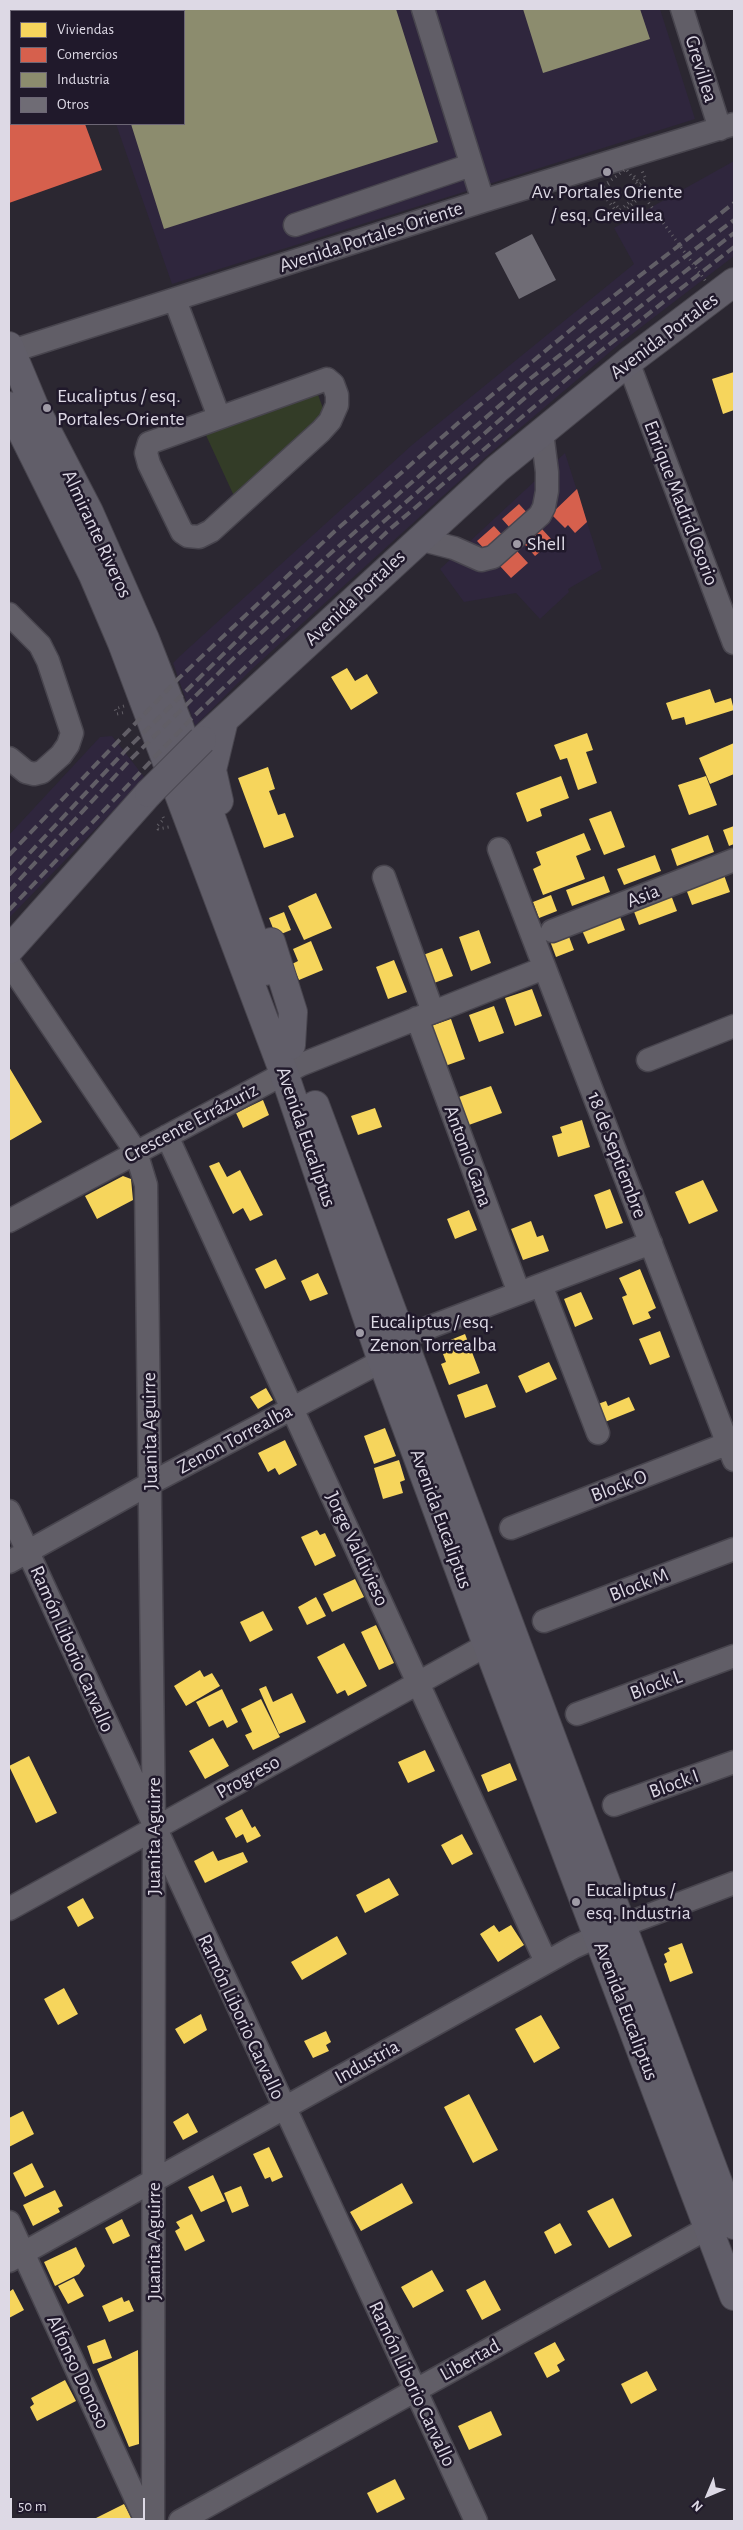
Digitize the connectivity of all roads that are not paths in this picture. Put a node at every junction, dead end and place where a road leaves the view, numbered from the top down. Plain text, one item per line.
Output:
1 (423, 9) edge
2 (682, 9) edge
3 (727, 127) edge
4 (471, 165) junction
5 (483, 201) junction
6 (295, 224) dead end
7 (734, 282) edge
8 (175, 300) junction
9 (9, 350) edge
10 (628, 362) junction
11 (9, 406) edge
12 (219, 417) junction
13 (542, 432) junction
14 (419, 539) junction
15 (9, 614) edge
16 (734, 643) edge
17 (224, 720) junction
18 (168, 732) junction
19 (9, 758) edge
20 (499, 849) dead end
21 (734, 860) edge
22 (384, 877) dead end
23 (552, 931) dead end
24 (9, 950) edge
25 (9, 963) edge
26 (544, 968) junction
27 (425, 1015) junction
28 (734, 1026) edge
29 (648, 1060) dead end
30 (292, 1061) junction
31 (168, 1136) junction
32 (136, 1152) junction
33 (9, 1221) edge
34 (651, 1243) junction
35 (541, 1285) junction
36 (519, 1293) junction
37 (401, 1338) junction
38 (382, 1361) junction
39 (292, 1409) junction
40 (598, 1433) dead end
41 (732, 1448) edge
42 (151, 1483) junction
43 (9, 1511) edge
44 (511, 1528) dead end
45 (734, 1549) edge
46 (28, 1552) junction
47 (9, 1562) edge
48 (544, 1621) dead end
49 (487, 1645) junction
50 (734, 1656) edge
51 (419, 1684) junction
52 (577, 1714) dead end
53 (734, 1762) edge
54 (614, 1805) dead end
55 (154, 1829) junction
56 (734, 1883) edge
57 (9, 1910) edge
58 (610, 1931) junction
59 (546, 1962) junction
60 (284, 2108) junction
61 (154, 2181) junction
62 (9, 2222) edge
63 (721, 2226) edge
64 (16, 2257) edge
65 (734, 2296) edge
66 (415, 2391) junction
67 (146, 2521) edge
68 (153, 2521) edge
69 (180, 2521) edge
70 (476, 2521) edge

1 - 4 street
2 - 3 street, Grevillea
3 - 5 street, Avenida Portales Oriente
4 - 5 street
4 - 6 street
5 - 8 street, Avenida Portales Oriente
7 - 10 main road, Avenida Portales
8 - 9 street, Avenida Portales Oriente
8 - 12 street
9 - 18 main road, Almirante Riveros
10 - 13 main road, Avenida Portales
10 - 16 street, Enrique Madrid Osorio
11 - 18 main road, Almirante Riveros
12 - 12 street
13 - 14 main road, Avenida Portales
13 - 14 street
14 - 17 main road, Avenida Portales
15 - 19 street
17 - 24 main road, Avenida Portales, bridge
17 - 30 main road
18 - 30 main road, Avenida Eucaliptus
20 - 26 street, 18 de Septiembre
21 - 23 street, Asia
22 - 27 street, Antonio Gana
25 - 32 street, Juanita Aguirre
26 - 27 street, Crescente Errázuriz
26 - 34 street, 18 de Septiembre
27 - 30 street, Crescente Errázuriz
27 - 36 street, Antonio Gana
28 - 29 street
30 - 31 street, Crescente Errázuriz
30 - 37 main road, Avenida Eucaliptus
30 - 38 main road, Avenida Eucaliptus
31 - 32 street, Crescente Errázuriz
31 - 39 street, Jorge Valdivieso
32 - 33 street, Crescente Errázuriz
32 - 42 street, Juanita Aguirre
34 - 35 street
34 - 41 street, 18 de Septiembre
35 - 36 street
35 - 40 street
36 - 37 street
37 - 58 main road, Avenida Eucaliptus
38 - 39 street, Zenon Torrealba
38 - 49 main road, Avenida Eucaliptus
39 - 42 street, Zenon Torrealba
39 - 51 street, Jorge Valdivieso
41 - 44 street, Block O
42 - 46 street, Zenon Torrealba
42 - 55 street, Juanita Aguirre
43 - 46 street, Ramón Liborio Carvallo
45 - 48 street, Block M
46 - 47 street, Zenon Torrealba
46 - 55 street, Ramón Liborio Carvallo
49 - 51 street, Progreso
49 - 58 main road, Avenida Eucaliptus
50 - 52 street, Block L
51 - 55 street, Progreso
51 - 59 street, Jorge Valdivieso
53 - 54 street, Block I
55 - 57 street, Progreso
55 - 60 street, Ramón Liborio Carvallo
55 - 61 street, Juanita Aguirre
56 - 58 street, Industria
58 - 59 street, Industria
58 - 63 main road, Avenida Eucaliptus
59 - 60 street, Industria
60 - 61 street, Industria
60 - 66 street, Ramón Liborio Carvallo
61 - 64 street, Industria
61 - 68 street, Juanita Aguirre
62 - 64 street, Alfonso Donoso
63 - 65 main road, Avenida Eucaliptus
63 - 66 street, Libertad
64 - 67 street, Alfonso Donoso
66 - 69 street, Libertad
66 - 70 street, Ramón Liborio Carvallo

